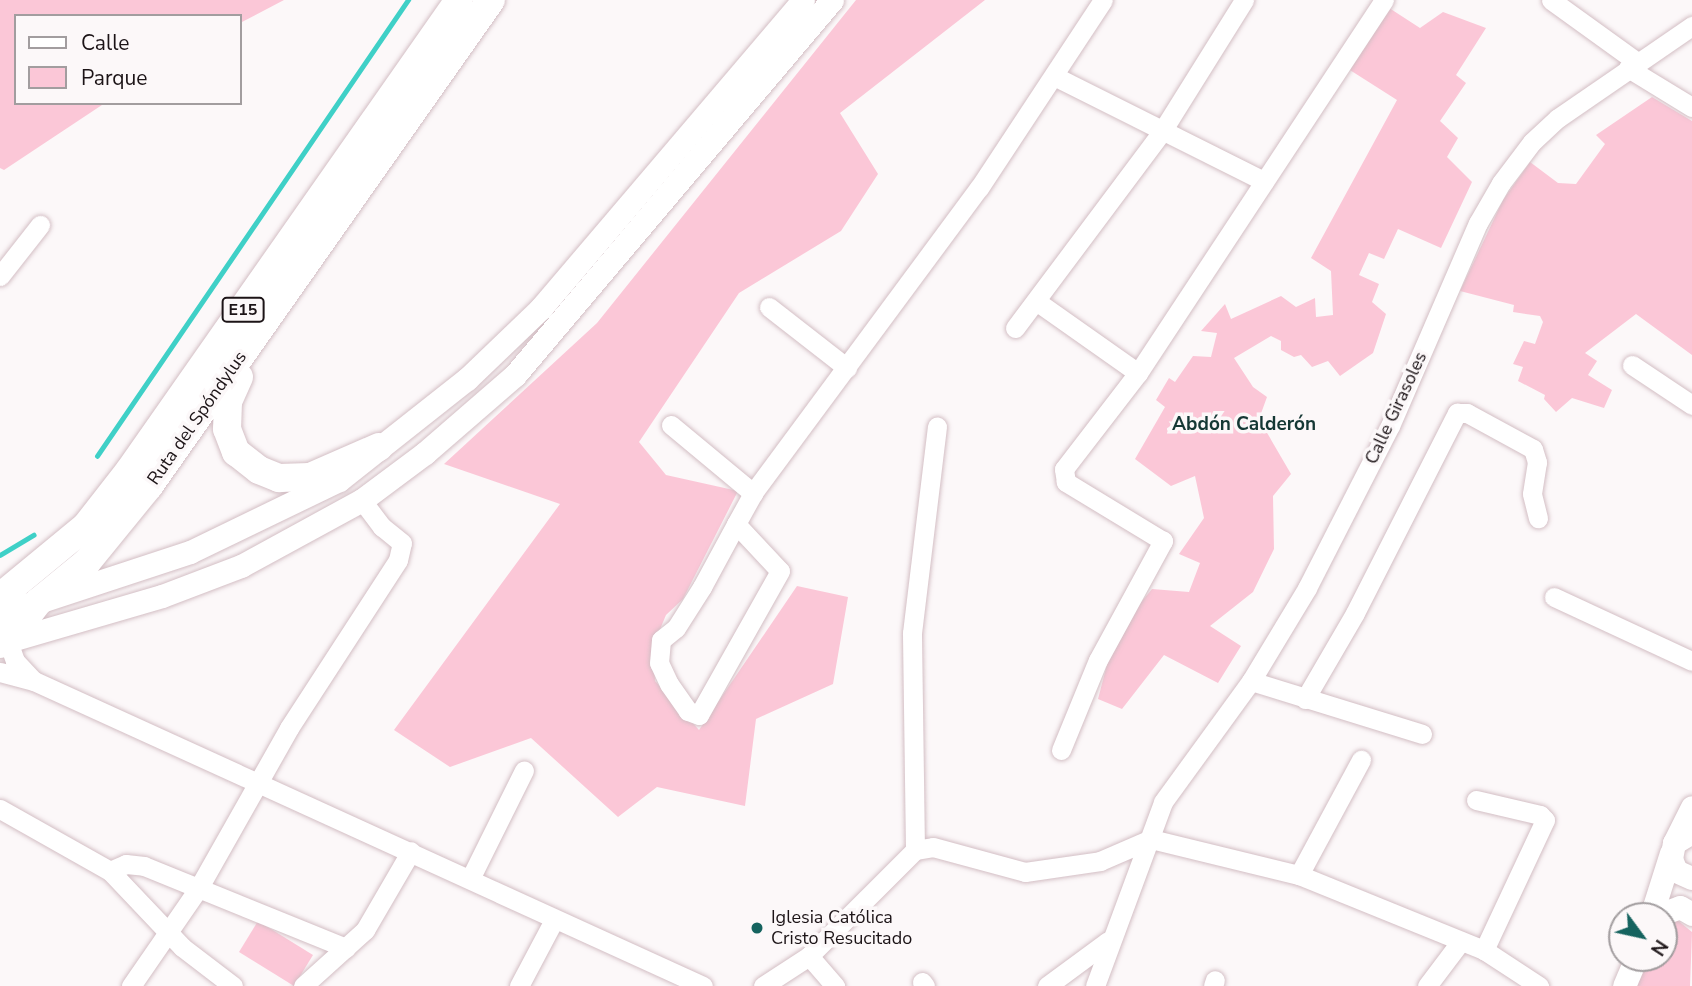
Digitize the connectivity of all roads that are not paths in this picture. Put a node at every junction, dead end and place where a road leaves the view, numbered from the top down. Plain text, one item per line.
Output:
1 (459, 0) edge
2 (491, 0) edge
3 (803, 0) edge
4 (832, 0) edge
5 (1102, 0) edge
6 (1244, 0) edge
7 (1384, 0) edge
8 (1552, 0) edge
9 (1692, 26) edge
10 (1632, 65) junction
11 (1054, 76) junction
12 (1692, 107) edge
13 (1161, 133) junction
14 (1264, 181) junction
15 (40, 225) dead end
16 (0, 276) edge
17 (1036, 301) junction
18 (769, 307) dead end
19 (267, 318) junction
20 (1015, 327) dead end
21 (1632, 365) dead end
22 (847, 368) junction
23 (1138, 373) junction
24 (1692, 405) edge
25 (671, 425) dead end
26 (937, 426) dead end
27 (379, 447) junction
28 (753, 493) junction
29 (362, 500) junction
30 (1538, 518) dead end
31 (736, 524) junction
32 (0, 597) edge
33 (1554, 597) dead end
34 (38, 602) junction
35 (0, 609) edge
36 (3, 634) edge
37 (1692, 661) edge
38 (0, 672) edge
39 (34, 681) junction
40 (1251, 681) junction
41 (1305, 699) junction
42 (1422, 734) dead end
43 (1061, 750) dead end
44 (1361, 760) dead end
45 (524, 770) dead end
46 (262, 783) junction
47 (1476, 800) dead end
48 (1692, 807) edge
49 (0, 810) edge
50 (1151, 839) junction
51 (1679, 842) edge
52 (915, 850) junction
53 (411, 851) junction
54 (110, 870) junction
55 (1299, 875) junction
56 (471, 877) junction
57 (1690, 878) edge
58 (198, 889) junction
59 (1661, 902) edge
60 (1669, 902) edge
61 (554, 920) junction
62 (170, 930) junction
63 (1108, 941) junction
64 (1461, 941) junction
65 (346, 948) junction
66 (1484, 950) junction
67 (809, 956) junction
68 (131, 986) edge
69 (233, 986) edge
70 (303, 986) edge
71 (519, 986) edge
72 (703, 986) edge
73 (763, 986) edge
74 (835, 986) edge
75 (1046, 986) edge
76 (1095, 986) edge
77 (1427, 986) edge
78 (1539, 986) edge

1 - 32 highway, Ruta del Spóndylus / E15
2 - 19 highway, Ruta del Spóndylus / E15
3 - 27 main road
4 - 29 main road
5 - 11 street
6 - 13 street
7 - 14 street
8 - 10 street
9 - 10 street, Calle Girasoles
10 - 12 street
10 - 40 street, Calle Girasoles
11 - 13 street
11 - 22 street
13 - 14 street
13 - 17 street
14 - 23 street
15 - 16 street
17 - 20 street
17 - 23 street
18 - 22 street
19 - 27 highway
19 - 34 highway, Ruta del Spóndylus / E15
21 - 24 street
22 - 28 street
23 - 43 street
25 - 28 street
26 - 52 street
27 - 34 main road
28 - 31 street
29 - 36 main road
29 - 46 street
30 - 41 street
31 - 31 street
33 - 37 street
34 - 35 main road
34 - 36 highway, Ruta del Spóndylus / E15
36 - 39 street
38 - 39 street
39 - 46 street
40 - 41 street
40 - 50 street, Calle Girasoles
41 - 42 street
44 - 55 street
45 - 56 street
46 - 53 street
46 - 58 street
47 - 66 street
48 - 51 main road
49 - 54 street
50 - 52 street
50 - 55 street
50 - 63 street, Calle Girasoles
51 - 57 main road
51 - 59 main road
52 - 67 street
53 - 56 street
53 - 65 street
54 - 58 street
54 - 62 street
55 - 64 street
56 - 61 street
57 - 60 main road
58 - 62 street
58 - 65 street
61 - 71 street
61 - 72 street
62 - 68 street
62 - 69 street
63 - 75 street
63 - 76 street, Calle Girasoles
64 - 66 street
64 - 77 street
65 - 70 street
66 - 78 street
67 - 73 street
67 - 74 street

